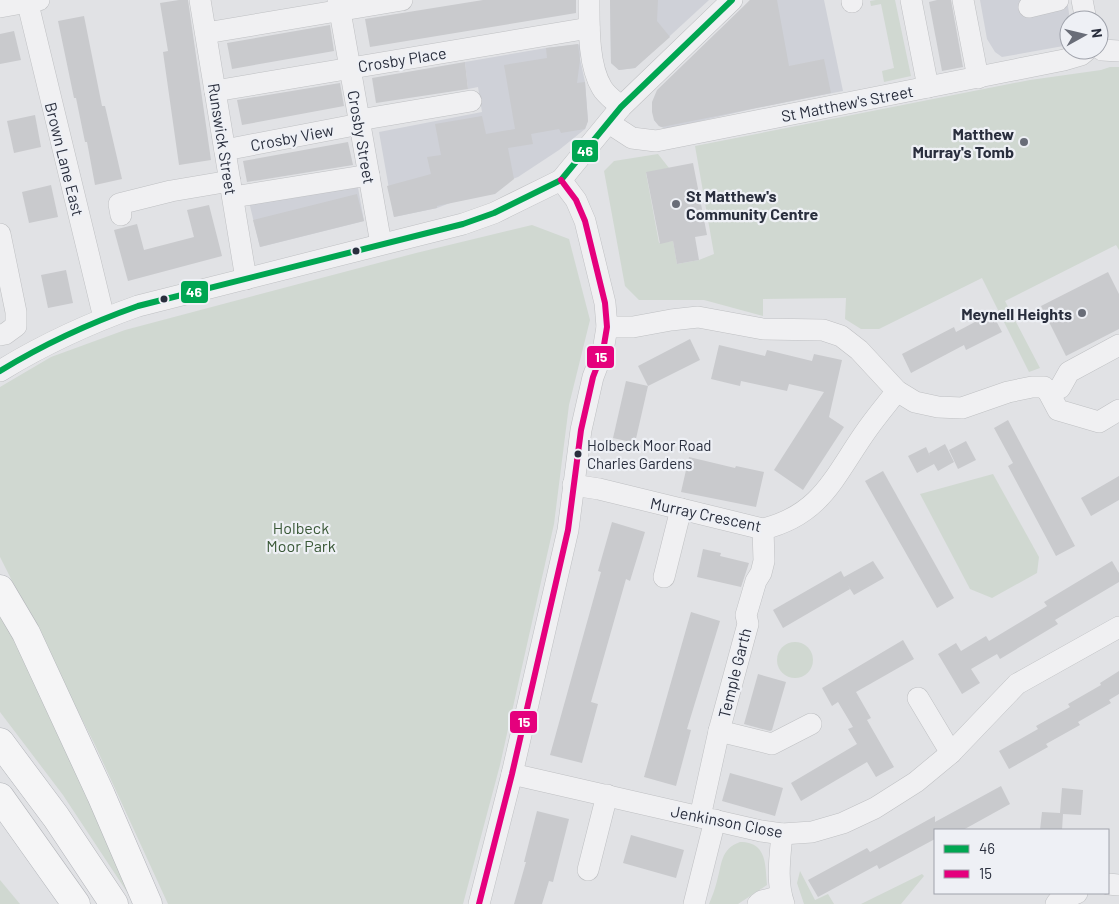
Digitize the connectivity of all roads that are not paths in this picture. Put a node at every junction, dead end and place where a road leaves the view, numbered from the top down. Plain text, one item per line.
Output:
1 (200, 0) edge
2 (402, 0) edge
3 (589, 0) edge
4 (732, 0) edge
5 (912, 0) edge
6 (963, 0) edge
7 (1058, 0) edge
8 (32, 1) edge
9 (339, 5) edge
10 (0, 7) edge
11 (1030, 7) dead end
12 (589, 28) junction
13 (206, 33) junction
14 (1064, 60) edge
15 (350, 68) junction
16 (978, 78) junction
17 (928, 87) junction
18 (215, 91) junction
19 (471, 101) dead end
20 (615, 115) junction
21 (359, 122) junction
22 (225, 150) junction
23 (368, 175) junction
24 (561, 180) junction
25 (231, 189) junction
26 (121, 215) dead end
27 (0, 234) edge
28 (381, 244) junction
29 (246, 279) junction
30 (104, 318) junction
31 (607, 327) junction
32 (8, 331) edge
33 (1119, 345) edge
34 (0, 371) edge
35 (1047, 390) junction
36 (897, 391) junction
37 (1119, 410) edge
38 (573, 485) junction
39 (681, 509) junction
40 (763, 529) junction
41 (664, 577) dead end
42 (0, 589) edge
43 (1119, 627) edge
44 (918, 698) dead end
45 (811, 724) dead end
46 (720, 731) junction
47 (0, 742) edge
48 (951, 753) junction
49 (512, 774) junction
50 (607, 796) junction
51 (0, 797) edge
52 (708, 819) junction
53 (782, 834) junction
54 (588, 870) dead end
55 (1074, 894) edge
56 (783, 900) edge
57 (76, 904) edge
58 (114, 904) edge
59 (148, 904) edge
60 (479, 904) edge
61 (694, 904) edge
62 (758, 904) edge
63 (1056, 904) edge

1 - 13 street, Runswick Street
2 - 9 street
3 - 12 street, St Matthew's Street
4 - 20 street
5 - 17 street
6 - 16 street
7 - 11 street
8 - 10 street
8 - 30 street, Brown Lane East
9 - 13 street
9 - 15 street, Crosby Street
12 - 15 street, Crosby Place
12 - 20 street, St Matthew's Street
13 - 18 street, Runswick Street
14 - 16 street, St Matthew's Street
15 - 18 street, Crosby Place
15 - 21 street, Crosby Street
16 - 17 street, St Matthew's Street
17 - 20 street, St Matthew's Street
18 - 22 street, Runswick Street
19 - 21 street, Crosby View
20 - 24 street
21 - 22 street, Crosby View
21 - 23 street, Crosby Street
22 - 25 street, Runswick Street
23 - 25 street
23 - 28 street, Crosby Street
24 - 28 street
24 - 31 street
25 - 26 street
25 - 29 street, Runswick Street
27 - 32 street
28 - 29 street
29 - 30 street
30 - 34 street
31 - 36 street
31 - 38 street
33 - 35 street
35 - 36 street
35 - 37 street
36 - 40 street, Murray Crescent
38 - 39 street, Murray Crescent
38 - 49 street
39 - 40 street, Murray Crescent
39 - 41 street
40 - 46 street, Temple Garth
42 - 59 highway
43 - 48 street, Jenkinson Close
44 - 48 street
45 - 46 street
46 - 52 street, Temple Garth
47 - 58 highway
48 - 53 street, Jenkinson Close
49 - 50 street, Jenkinson Close
49 - 60 street
50 - 52 street, Jenkinson Close
50 - 54 street
51 - 57 highway
52 - 53 street, Jenkinson Close
52 - 61 street, Temple Garth
53 - 56 street
55 - 63 street
56 - 62 street

